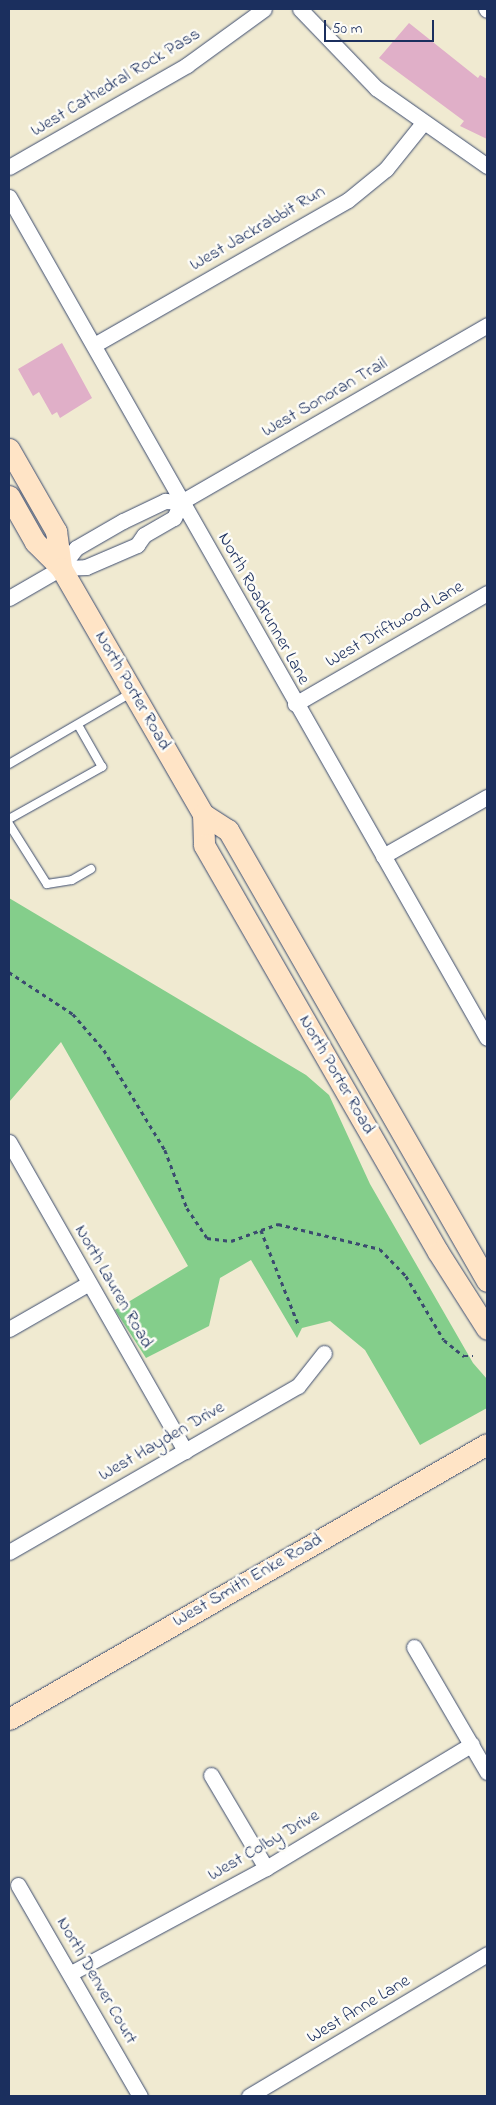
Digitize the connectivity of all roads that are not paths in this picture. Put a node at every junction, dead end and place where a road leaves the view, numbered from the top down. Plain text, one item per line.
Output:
1 (264, 9) edge
2 (300, 9) edge
3 (423, 124) junction
4 (487, 166) edge
5 (9, 167) edge
6 (9, 197) edge
7 (487, 325) edge
8 (94, 345) junction
9 (9, 449) edge
10 (9, 496) edge
11 (181, 502) junction
12 (61, 568) junction
13 (487, 593) edge
14 (9, 598) edge
15 (133, 692) junction
16 (295, 704) junction
17 (78, 725) junction
18 (9, 764) edge
19 (487, 797) edge
20 (203, 814) junction
21 (9, 818) edge
22 (9, 824) edge
23 (383, 856) junction
24 (90, 869) dead end
25 (487, 1038) edge
26 (9, 1142) edge
27 (487, 1281) edge
28 (89, 1282) junction
29 (9, 1328) edge
30 (487, 1329) edge
31 (324, 1353) dead end
32 (487, 1444) edge
33 (185, 1451) junction
34 (9, 1552) edge
35 (414, 1647) dead end
36 (9, 1719) edge
37 (472, 1744) junction
38 (487, 1772) edge
39 (211, 1775) dead end
40 (266, 1868) junction
41 (18, 1885) dead end
42 (487, 1954) edge
43 (71, 1973) junction
44 (140, 2096) edge
45 (249, 2096) edge

1 - 5 street, West Cathedral Rock Pass
2 - 3 street
3 - 4 street
3 - 8 street, West Jackrabbit Run
6 - 8 street, North Roadrunner Lane
7 - 11 street, West Sonoran Trail
8 - 11 street, North Roadrunner Lane
9 - 12 street, North Porter Road
10 - 12 street, North Porter Road
11 - 12 street, West Sonoran Trail
11 - 12 street, West Sonoran Trail
11 - 16 street, North Roadrunner Lane
12 - 14 street
12 - 15 street, North Porter Road
13 - 16 street, West Driftwood Lane
15 - 17 lane
15 - 20 street, North Porter Road
16 - 23 street, North Roadrunner Lane
17 - 18 lane
17 - 21 lane
19 - 23 street
20 - 27 street, North Porter Road
20 - 30 street, North Porter Road
22 - 24 lane
23 - 25 street, North Roadrunner Lane
26 - 28 street, North Lauren Road
28 - 29 street
28 - 33 street, North Lauren Road
31 - 33 street, West Hayden Drive
32 - 36 street, West Smith Enke Road
33 - 34 street, West Hayden Drive
35 - 37 street
37 - 38 street
37 - 40 street, West Colby Drive
39 - 40 street
40 - 43 street, West Colby Drive
41 - 43 street, North Denver Court
42 - 45 street, West Anne Lane
43 - 44 street, North Denver Court

